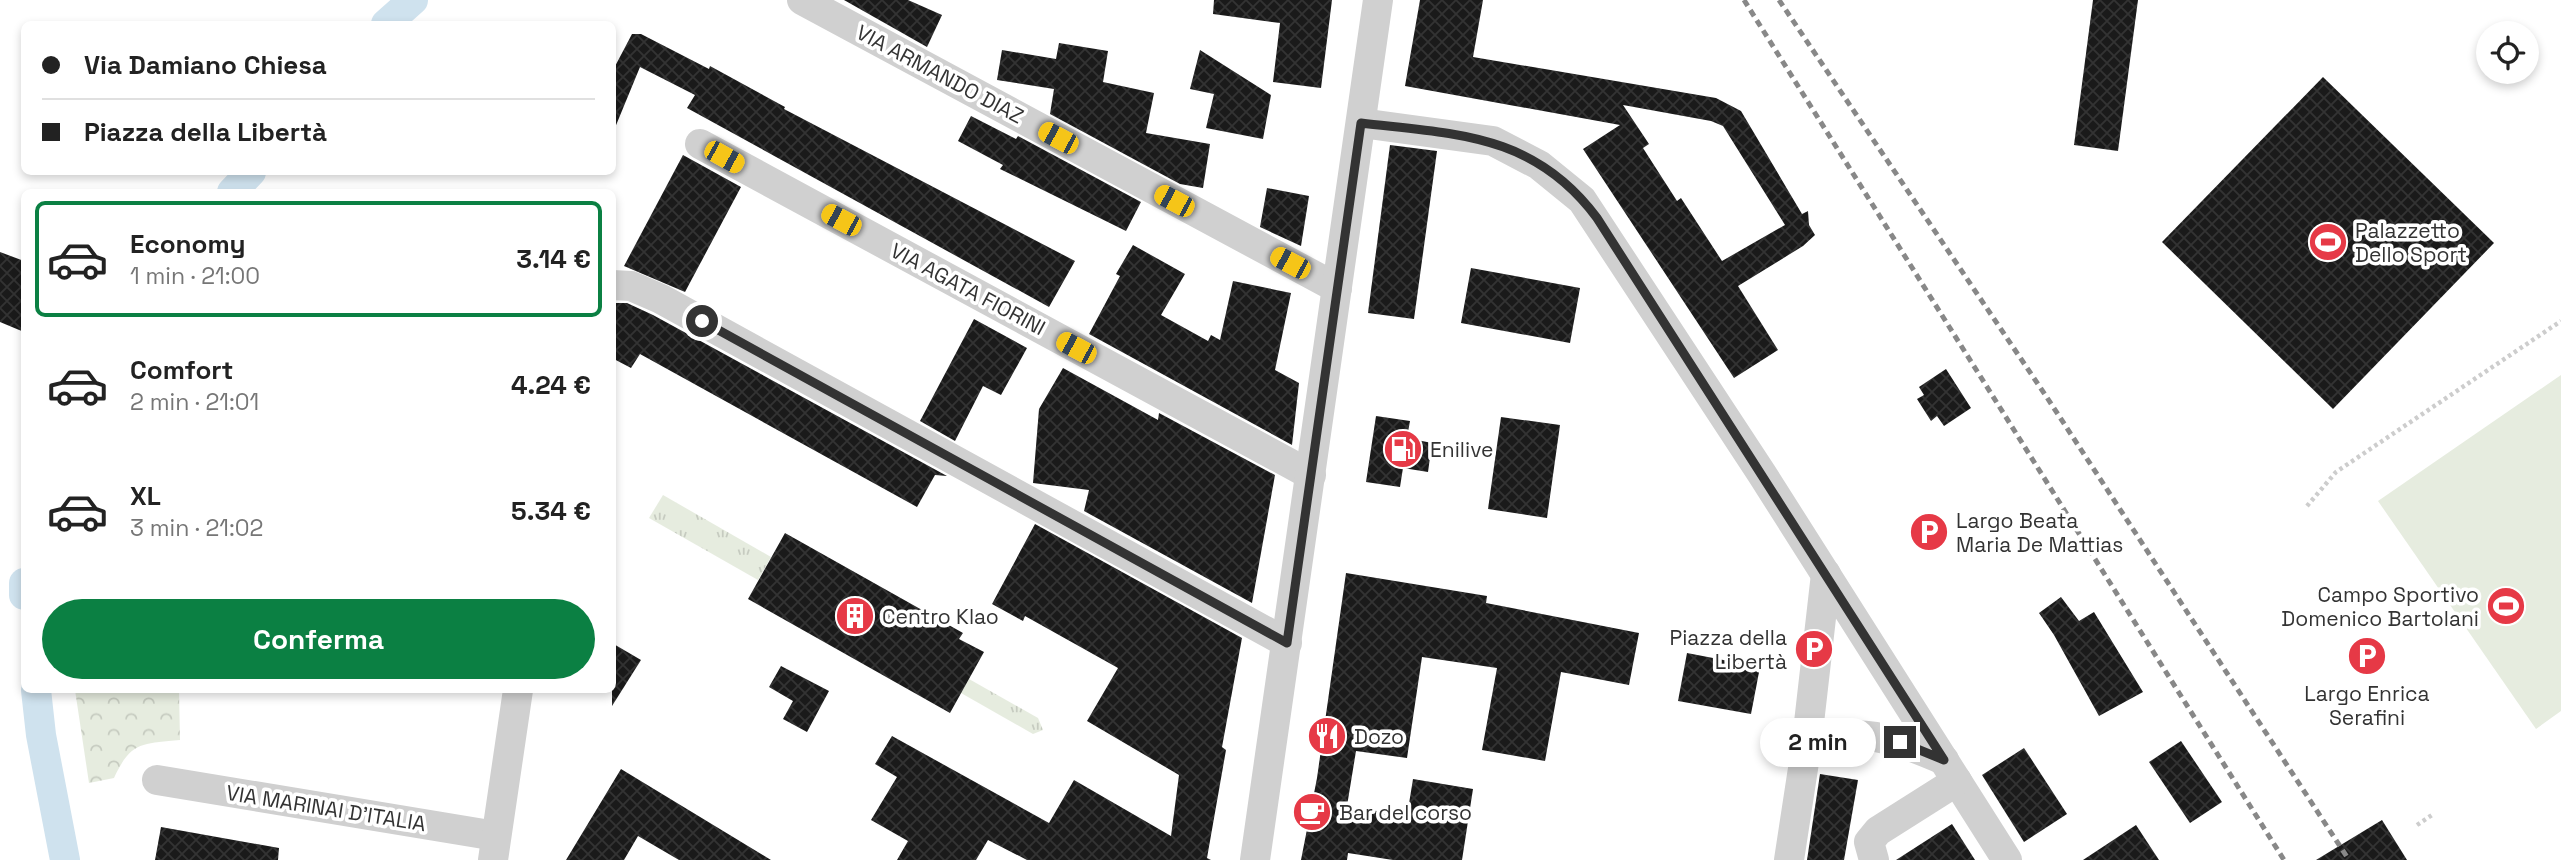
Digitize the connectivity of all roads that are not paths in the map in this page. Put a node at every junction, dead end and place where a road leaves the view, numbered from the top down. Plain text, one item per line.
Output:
1 (802, 0) edge
2 (1378, 0) edge
3 (1361, 123) junction
4 (700, 144) dead end
5 (616, 285) edge
6 (1337, 288) junction
7 (1311, 475) junction
8 (1826, 574) junction
9 (1287, 643) junction
10 (517, 693) edge
11 (1807, 749) junction
12 (1951, 771) junction
13 (157, 780) dead end
14 (494, 848) edge
15 (1255, 860) edge
16 (1789, 860) edge
17 (1874, 860) edge
18 (2007, 860) edge

1 - 6 street, VIA ARMANDO DIAZ
2 - 3 street
3 - 6 street
3 - 8 street
4 - 7 street, VIA AGATA FIORINI
5 - 9 street
6 - 7 street
7 - 9 street
8 - 11 street
8 - 12 street
9 - 15 street
10 - 14 street
11 - 12 street
11 - 16 street
12 - 17 street
12 - 18 street
13 - 14 street, VIA MARINAI D'ITALIA

